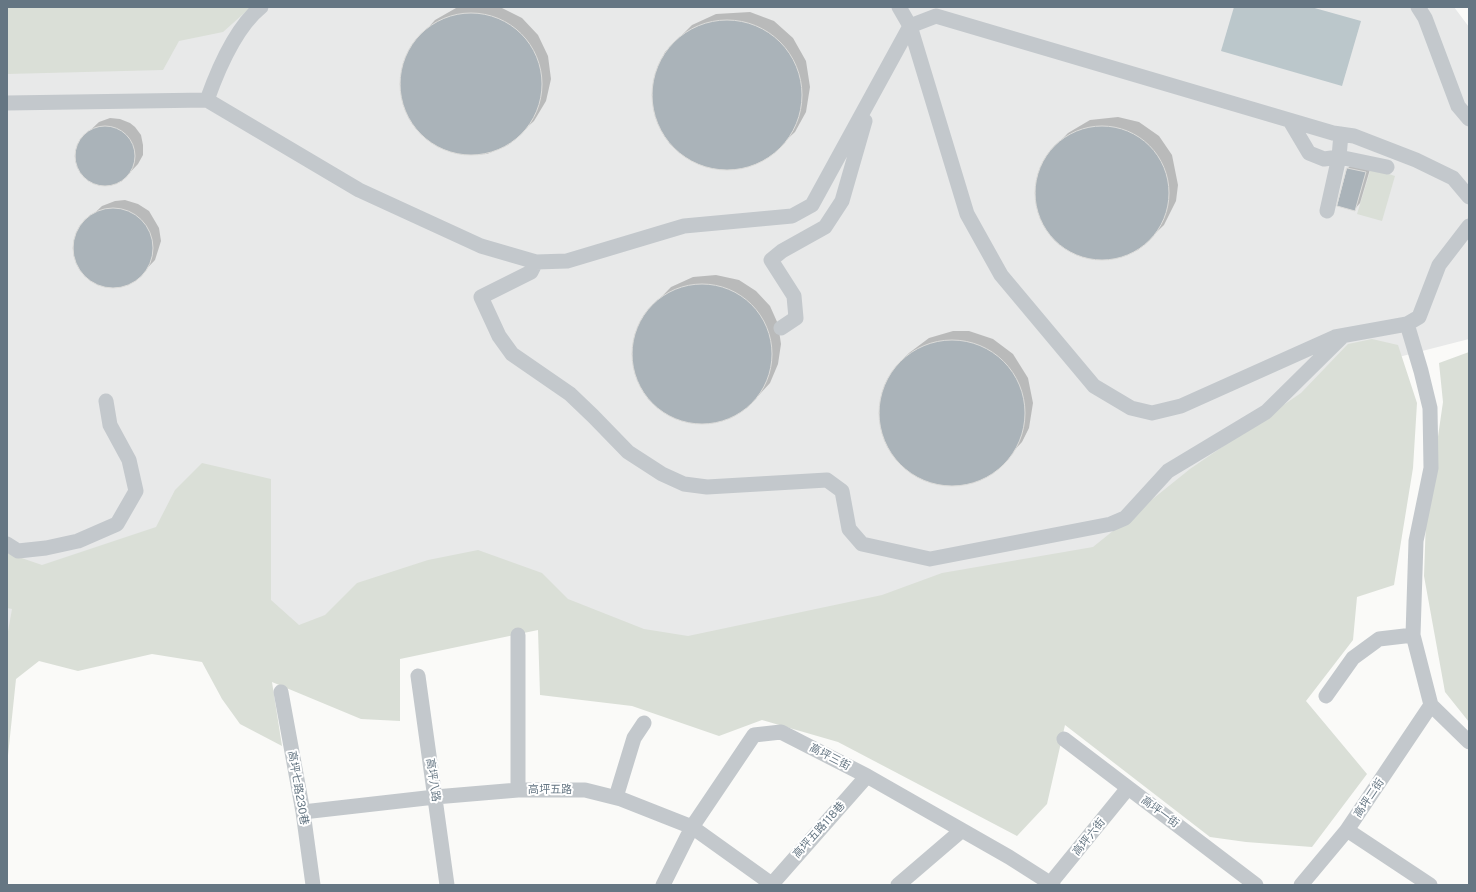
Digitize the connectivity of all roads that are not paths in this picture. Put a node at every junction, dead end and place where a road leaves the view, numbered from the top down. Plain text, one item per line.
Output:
1 (261, 7) edge
2 (899, 7) edge
3 (1418, 7) edge
4 (910, 26) junction
5 (873, 93) junction
6 (207, 100) junction
7 (7, 103) edge
8 (1469, 119) edge
9 (1290, 121) junction
10 (1341, 134) junction
11 (1339, 156) junction
12 (1387, 167) dead end
13 (1469, 197) edge
14 (1327, 211) dead end
15 (1469, 226) edge
16 (536, 262) junction
17 (1407, 324) junction
18 (781, 328) dead end
19 (1343, 335) junction
20 (106, 402) dead end
21 (7, 544) edge
22 (518, 635) dead end
23 (1413, 635) junction
24 (418, 676) dead end
25 (281, 692) dead end
26 (1326, 696) dead end
27 (1431, 705) junction
28 (644, 723) dead end
29 (1064, 739) dead end
30 (1469, 742) edge
31 (867, 776) junction
32 (1128, 788) junction
33 (518, 790) junction
34 (435, 797) junction
35 (616, 797) junction
36 (303, 812) junction
37 (692, 827) junction
38 (1347, 830) junction
39 (961, 831) junction
40 (772, 884) edge
41 (1051, 884) edge
42 (313, 885) edge
43 (448, 885) edge
44 (663, 885) edge
45 (898, 885) edge
46 (1256, 885) edge
47 (1301, 885) edge
48 (1430, 885) edge

1 - 6 street
2 - 4 street
3 - 8 street
4 - 5 street
4 - 9 street
4 - 19 street
5 - 16 street
5 - 18 street
6 - 7 street
6 - 16 street
9 - 10 street
9 - 11 street
10 - 11 street
10 - 13 street
11 - 12 street
11 - 14 street
15 - 17 street
16 - 19 street
17 - 19 street
17 - 23 street
20 - 21 street
22 - 33 street
23 - 26 street
23 - 27 street
24 - 34 street, 高坪八路
25 - 36 street, 高坪七路230巷
27 - 30 street
27 - 38 street, 高坪二街
28 - 35 street
29 - 32 street, 高坪一街
31 - 37 street, 高坪三街
31 - 39 street, 高坪三街
31 - 40 street, 高坪五路118巷
32 - 41 street, 高坪六街
32 - 46 street, 高坪一街
33 - 34 street, 高坪五路
33 - 35 street, 高坪五路
34 - 36 street, 高坪五路
34 - 43 street, 高坪八路
35 - 37 street, 高坪五路
36 - 42 street, 高坪七路230巷
37 - 40 street, 高坪五路
37 - 44 street, 高坪三街
38 - 47 street, 高坪二街
38 - 48 street
39 - 41 street, 高坪三街
39 - 45 street

